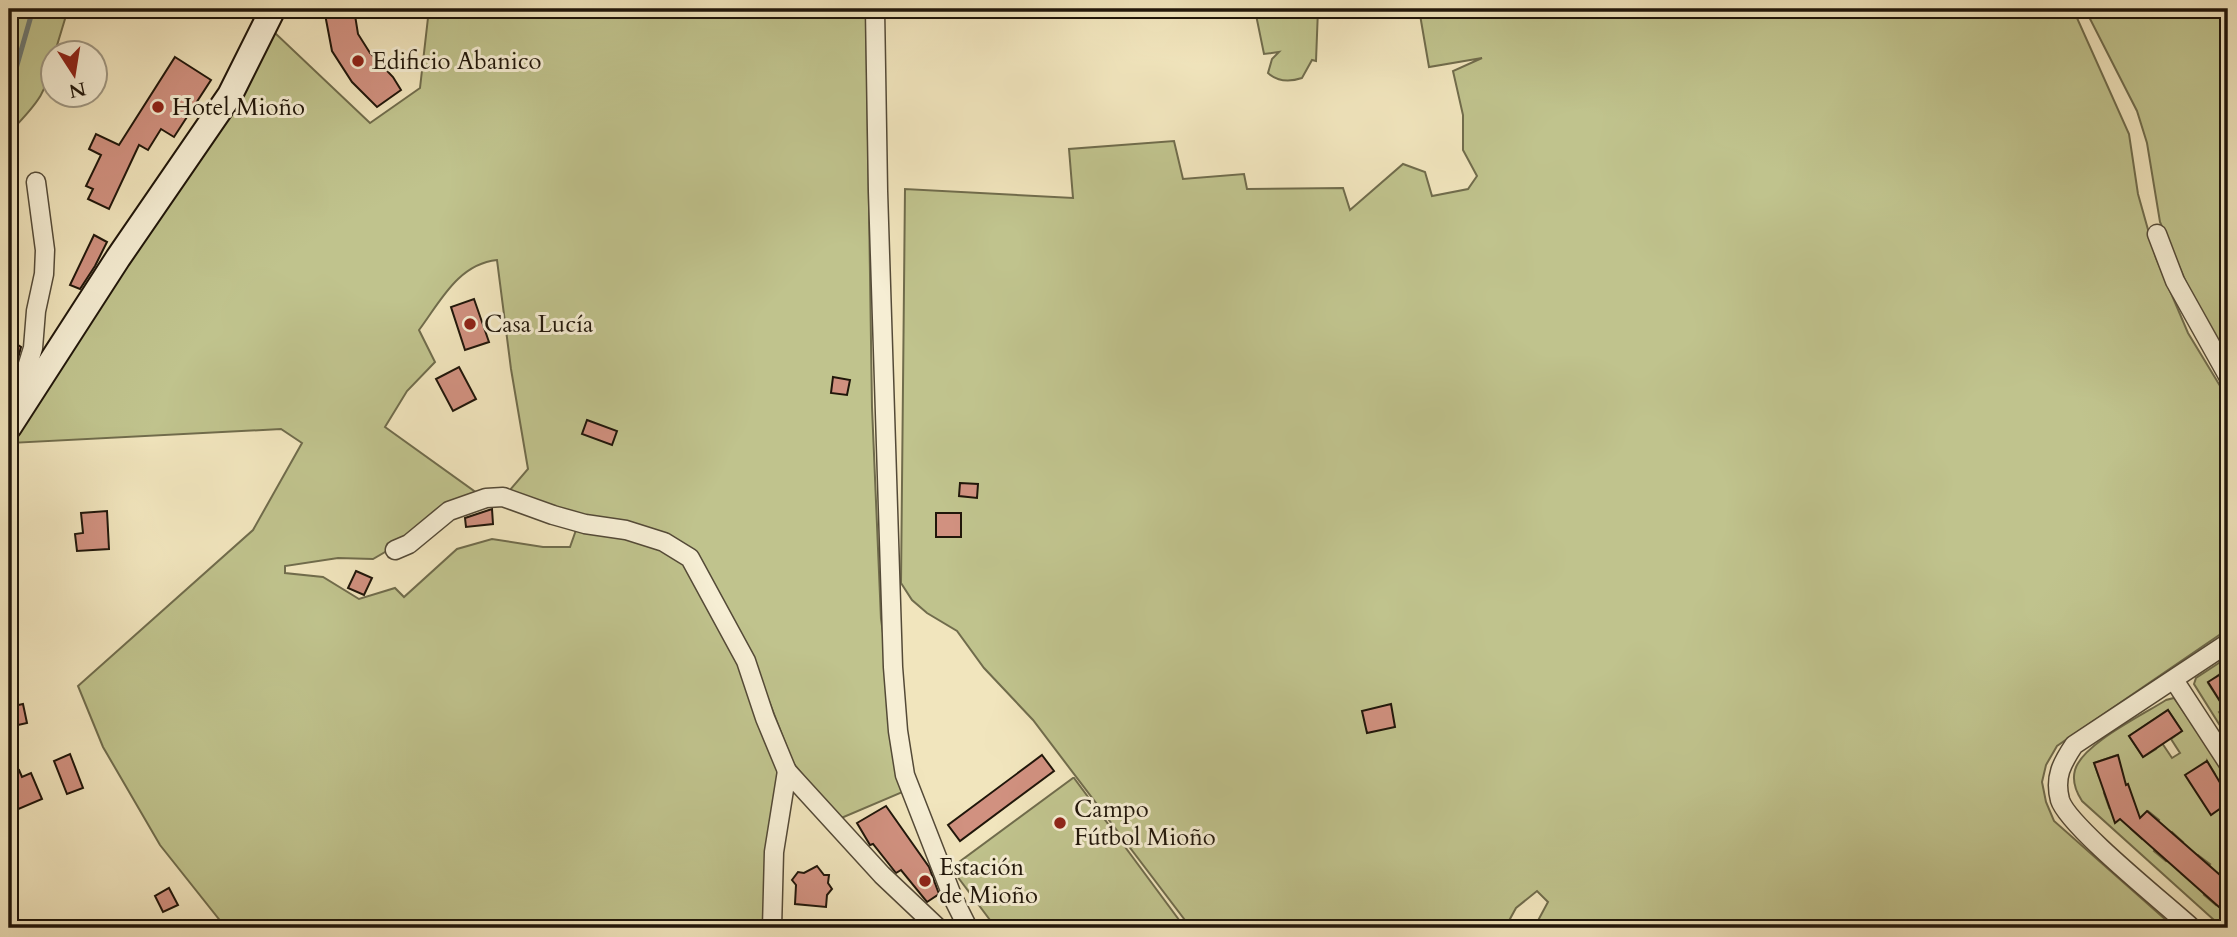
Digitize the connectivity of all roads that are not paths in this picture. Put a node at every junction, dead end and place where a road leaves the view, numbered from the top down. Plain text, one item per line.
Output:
1 (273, 9) edge
2 (875, 9) edge
3 (36, 182) dead end
4 (2157, 234) dead end
5 (2228, 376) edge
6 (28, 398) junction
7 (9, 428) edge
8 (395, 550) dead end
9 (2228, 643) edge
10 (2174, 680) junction
11 (2228, 763) edge
12 (787, 771) junction
13 (772, 928) edge
14 (938, 928) edge
15 (968, 928) edge
16 (2192, 928) edge

1 - 6 street
2 - 15 street
3 - 6 street
4 - 5 street
6 - 7 street
8 - 12 street
9 - 10 street
10 - 11 street
10 - 16 street
12 - 13 street
12 - 14 street

